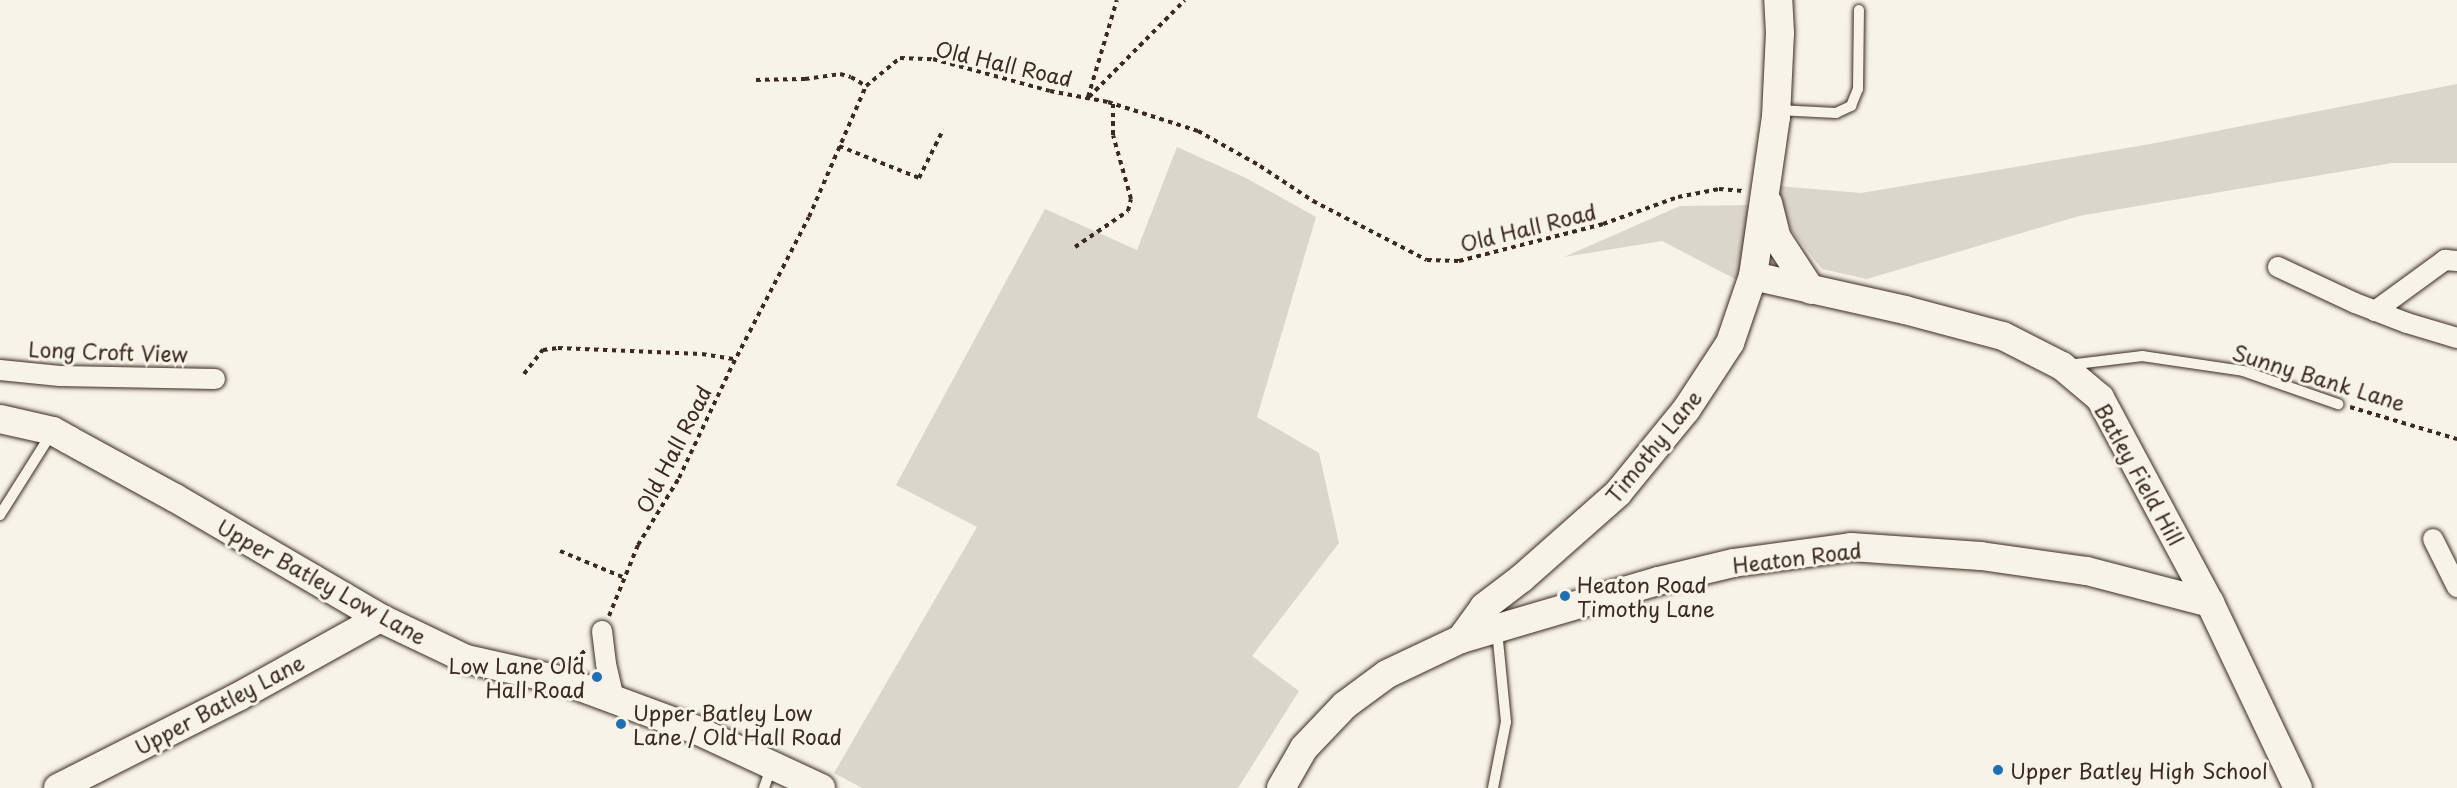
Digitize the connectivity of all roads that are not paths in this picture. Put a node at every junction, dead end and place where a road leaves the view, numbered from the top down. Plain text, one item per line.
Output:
1 (1778, 0) edge
2 (1859, 10) dead end
3 (1776, 110) junction
4 (1765, 192) junction
5 (2457, 261) edge
6 (2278, 267) dead end
7 (1753, 276) junction
8 (1811, 290) junction
9 (2376, 311) junction
10 (2457, 338) edge
11 (2062, 366) junction
12 (0, 370) edge
13 (214, 379) dead end
14 (2338, 404) road end
15 (0, 419) edge
16 (53, 431) junction
17 (0, 515) edge
18 (2433, 539) dead end
19 (2457, 587) edge
20 (2210, 603) junction
21 (380, 618) junction
22 (1497, 628) junction
23 (602, 631) road end
24 (1461, 639) junction
25 (614, 700) junction
26 (768, 776) edge
27 (58, 788) edge
28 (821, 788) edge
29 (1281, 788) edge
30 (1492, 788) edge
31 (2298, 788) edge

1 - 3 street, Timothy Lane
2 - 3 lane
3 - 4 street, Timothy Lane
4 - 7 street, Timothy Lane
4 - 8 street
5 - 9 street
6 - 9 street
7 - 8 street, Batley Field Hill
7 - 24 street, Timothy Lane
8 - 11 street, Batley Field Hill
9 - 10 street
11 - 14 lane, Sunny Bank Lane
11 - 20 street, Batley Field Hill
12 - 13 street, Long Croft View
15 - 16 street, Upper Batley Low Lane
16 - 17 lane
16 - 21 street, Upper Batley Low Lane
18 - 19 street
20 - 22 street, Heaton Road
20 - 31 street, Batley Field Hill
21 - 25 street, Upper Batley Low Lane
21 - 27 street, Upper Batley Lane
22 - 24 street, Heaton Road
22 - 30 lane
23 - 25 street
24 - 29 street, Timothy Lane
25 - 26 street, Upper Batley Low Lane
26 - 28 street, Upper Batley Low Lane

